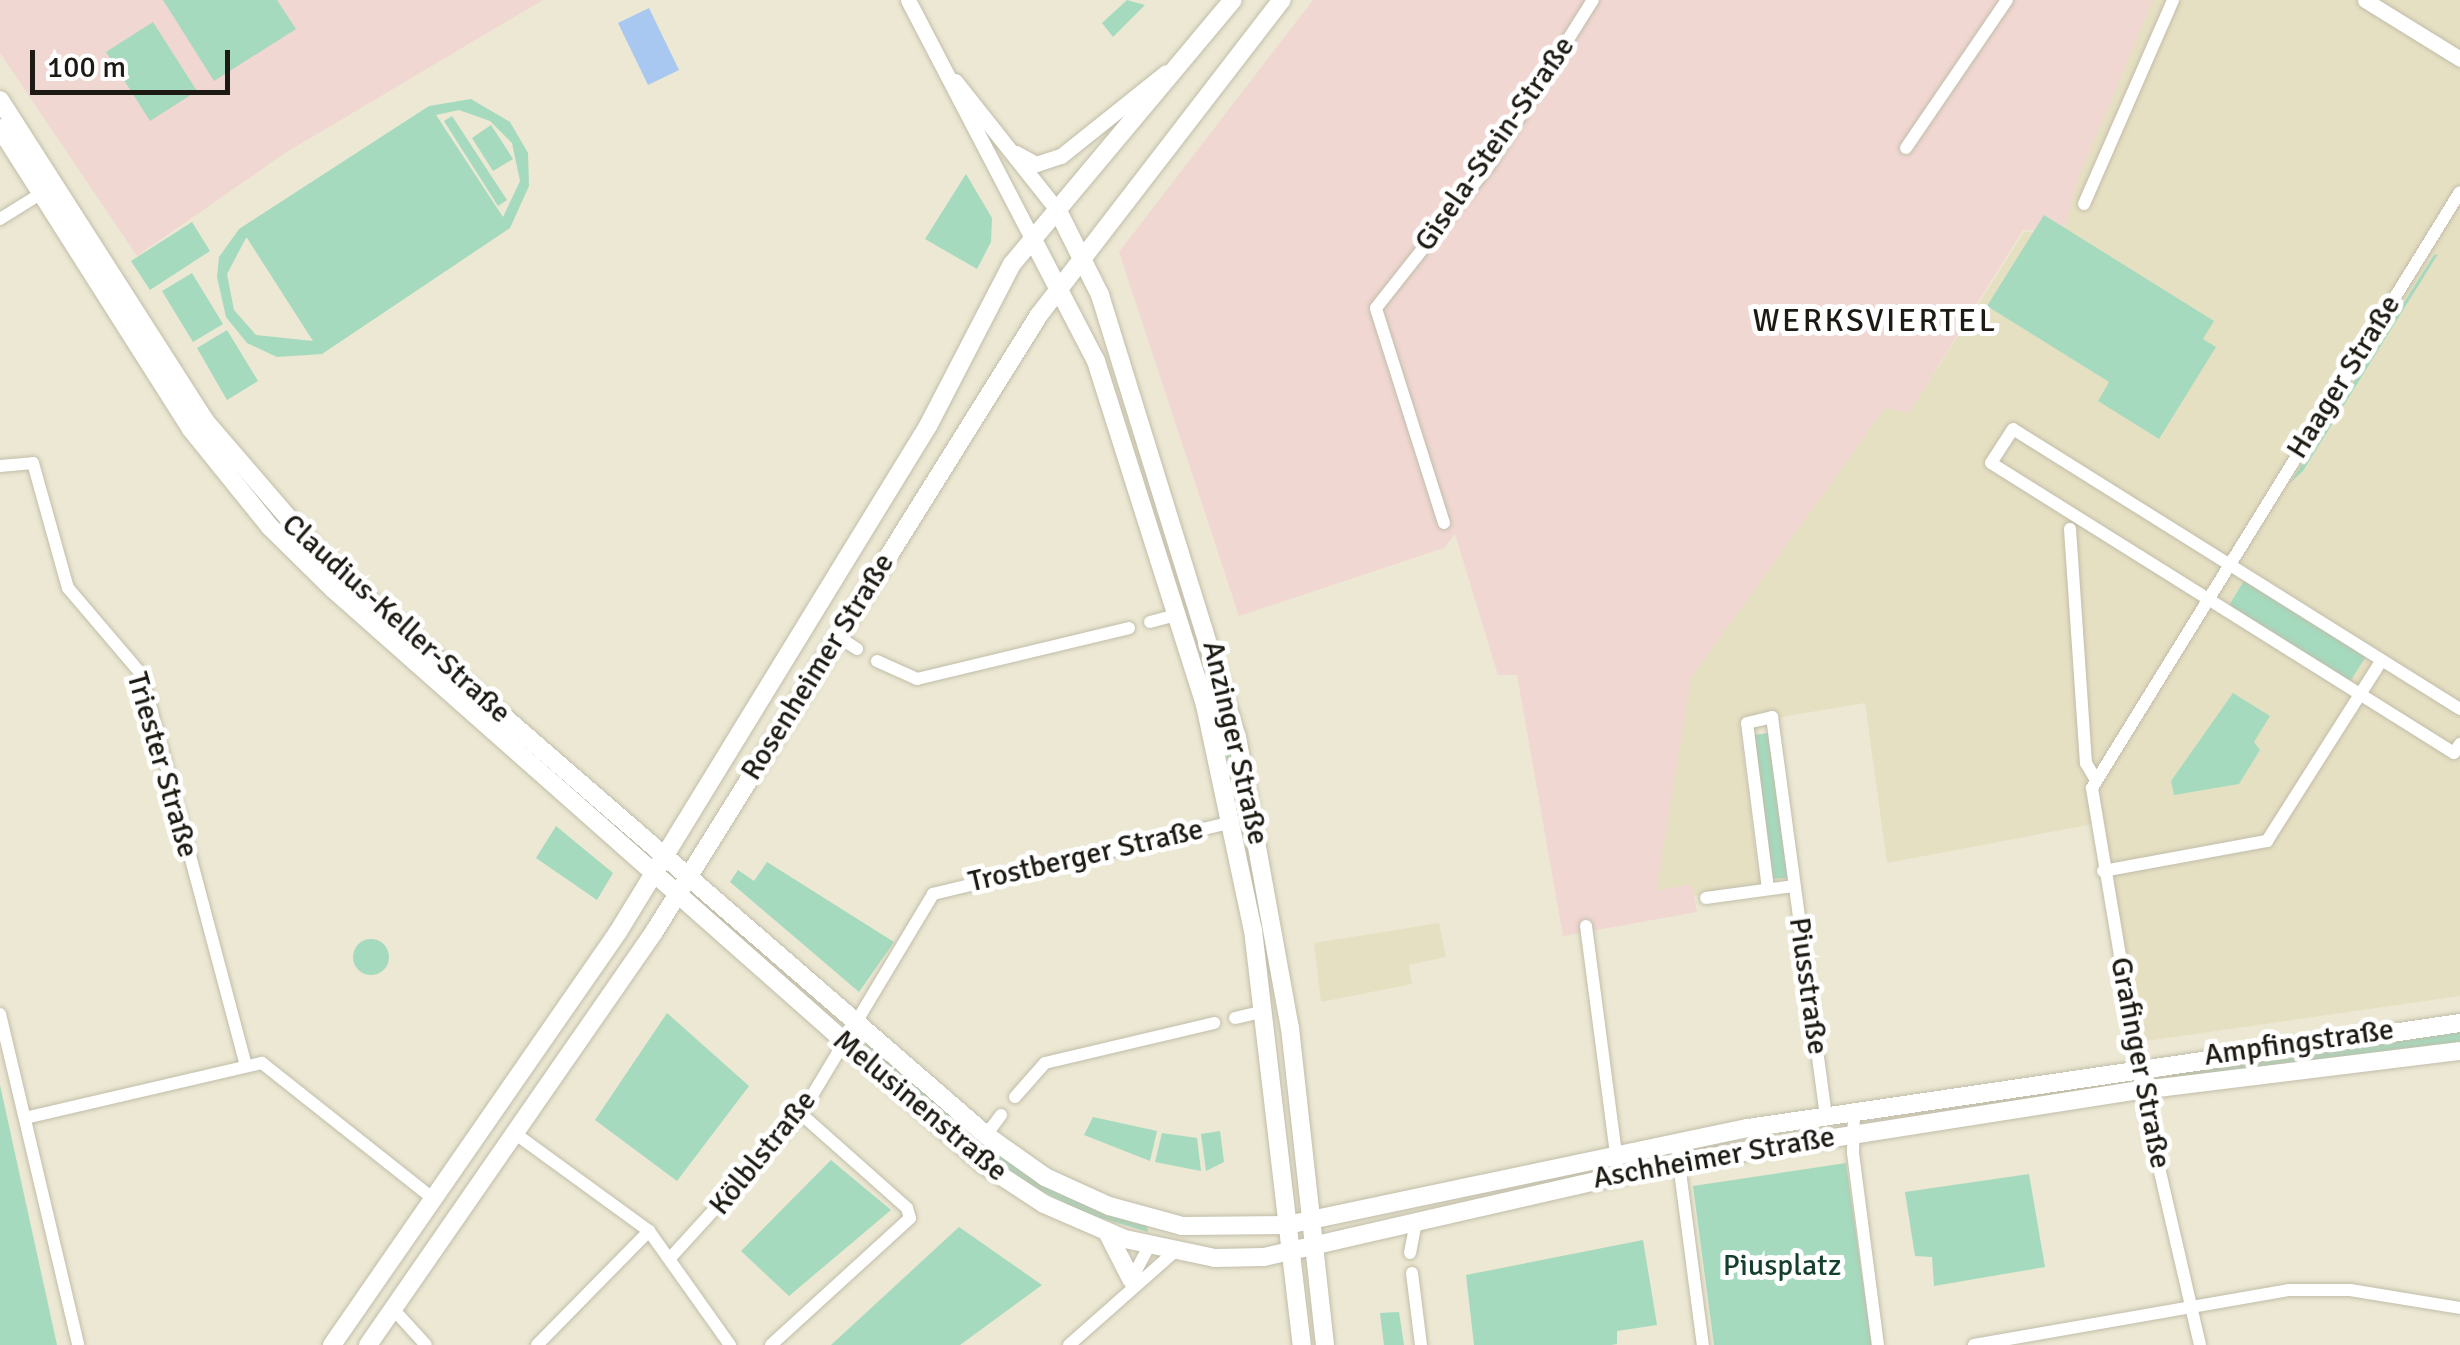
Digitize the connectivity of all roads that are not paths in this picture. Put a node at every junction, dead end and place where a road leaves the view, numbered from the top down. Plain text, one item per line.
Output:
1 (908, 0) edge
2 (1233, 0) edge
3 (1282, 0) edge
4 (1593, 0) edge
5 (2007, 0) edge
6 (2173, 0) edge
7 (2365, 0) edge
8 (2460, 59) edge
9 (1166, 72) junction
10 (951, 76) junction
11 (0, 100) edge
12 (0, 128) edge
13 (1906, 148) dead end
14 (1016, 153) junction
15 (48, 190) junction
16 (2460, 192) edge
17 (2084, 204) dead end
18 (1058, 211) junction
19 (0, 219) edge
20 (1033, 240) junction
21 (1083, 257) junction
22 (1060, 289) junction
23 (0, 466) edge
24 (1444, 523) dead end
25 (2070, 529) dead end
26 (2229, 564) junction
27 (2207, 598) junction
28 (1179, 614) junction
29 (1150, 622) dead end
30 (1129, 628) dead end
31 (837, 636) junction
32 (856, 648) dead end
33 (2382, 660) junction
34 (876, 661) dead end
35 (2361, 695) junction
36 (2460, 709) edge
37 (2460, 744) edge
38 (2096, 780) junction
39 (1232, 822) junction
40 (664, 856) junction
41 (2103, 871) junction
42 (652, 874) junction
43 (688, 878) junction
44 (1794, 886) junction
45 (1768, 890) junction
46 (677, 896) junction
47 (1706, 898) dead end
48 (1586, 926) dead end
49 (1265, 1010) junction
50 (858, 1013) junction
51 (0, 1014) edge
52 (1235, 1018) dead end
53 (1214, 1023) dead end
54 (2460, 1023) edge
55 (842, 1041) junction
56 (2460, 1051) edge
57 (244, 1063) junction
58 (2138, 1066) junction
59 (2142, 1090) junction
60 (1014, 1097) dead end
61 (1854, 1111) junction
62 (801, 1114) junction
63 (1001, 1115) dead end
64 (1826, 1116) junction
65 (25, 1118) junction
66 (1854, 1133) junction
67 (517, 1135) junction
68 (986, 1135) junction
69 (1676, 1141) junction
70 (1616, 1152) junction
71 (1680, 1162) junction
72 (1619, 1174) junction
73 (435, 1200) junction
74 (1309, 1221) junction
75 (1416, 1222) junction
76 (1168, 1223) junction
77 (1287, 1225) junction
78 (649, 1232) junction
79 (1106, 1232) junction
80 (1149, 1246) junction
81 (1312, 1246) junction
82 (1174, 1252) junction
83 (1290, 1252) junction
84 (1410, 1252) dead end
85 (672, 1256) junction
86 (1412, 1273) dead end
87 (1130, 1279) junction
88 (1126, 1300) junction
89 (2192, 1307) junction
90 (2460, 1308) edge
91 (394, 1310) junction
92 (78, 1345) edge
93 (332, 1345) edge
94 (368, 1345) edge
95 (426, 1345) edge
96 (537, 1345) edge
97 (730, 1345) edge
98 (771, 1345) edge
99 (1069, 1345) edge
100 (1302, 1345) edge
101 (1325, 1345) edge
102 (1421, 1345) edge
103 (1703, 1345) edge
104 (1878, 1345) edge
105 (1974, 1345) edge
106 (2200, 1345) edge

1 - 10 street
2 - 9 main road, Rosenheimer Straße
3 - 21 main road, Rosenheimer Straße
4 - 24 street, Gisela-Stein-Straße
5 - 13 street
6 - 17 street
7 - 8 street
9 - 14 street
9 - 18 main road, Rosenheimer Straße
10 - 14 street
10 - 20 street
11 - 15 main road, Claudius-Keller-Straße
12 - 15 main road, Claudius-Keller-Straße
14 - 18 street
15 - 19 street
15 - 40 main road, Claudius-Keller-Straße
15 - 42 main road, Claudius-Keller-Straße
16 - 26 street, Haager Straße
18 - 20 main road, Rosenheimer Straße
18 - 21 main road, Anzinger Straße
20 - 22 main road, Anzinger Straße
20 - 40 main road, Rosenheimer Straße
21 - 22 main road, Rosenheimer Straße
21 - 74 main road, Anzinger Straße
22 - 28 main road, Anzinger Straße
22 - 31 main road, Rosenheimer Straße
23 - 57 street, Triester Straße
25 - 38 street, Grafinger Straße
26 - 27 street, Haager Straße
26 - 27 street
26 - 33 street
27 - 35 street
27 - 38 street
28 - 29 street
28 - 39 main road, Anzinger Straße
30 - 34 street
31 - 32 street
31 - 43 main road, Rosenheimer Straße
33 - 35 street
33 - 36 street
35 - 37 street
35 - 41 street
38 - 41 street, Grafinger Straße
39 - 49 main road, Anzinger Straße
39 - 50 street, Trostberger Straße
40 - 42 main road, Rosenheimer Straße
40 - 43 main road, Melusinenstraße
41 - 58 street, Grafinger Straße
42 - 46 main road, Melusinenstraße
42 - 73 main road, Rosenheimer Straße
43 - 46 main road, Rosenheimer Straße
43 - 50 main road, Melusinenstraße
44 - 45 street, Piusstraße
44 - 45 street
44 - 64 street, Piusstraße
45 - 47 street, Piusstraße
46 - 55 main road, Melusinenstraße
46 - 67 main road, Rosenheimer Straße
48 - 70 street
49 - 52 street
49 - 77 main road, Anzinger Straße
50 - 55 street, Trostberger Straße
50 - 68 main road, Melusinenstraße
51 - 65 street
53 - 60 street
54 - 58 main road, Ampfingstraße
55 - 62 street, Kölblstraße
55 - 79 main road, Melusinenstraße
56 - 59 main road, Ampfingstraße
57 - 65 street
57 - 73 street
58 - 59 street, Grafinger Straße
58 - 61 main road, Aschheimer Straße
59 - 66 main road, Aschheimer Straße
59 - 89 street, Grafinger Straße
61 - 64 main road, Aschheimer Straße
61 - 66 street
62 - 85 street, Kölblstraße
62 - 98 street
63 - 68 street
64 - 69 main road, Aschheimer Straße
65 - 92 street
66 - 71 main road, Aschheimer Straße
66 - 104 street
67 - 78 street
67 - 91 main road, Rosenheimer Straße
68 - 76 main road, Melusinenstraße
69 - 70 main road, Aschheimer Straße
69 - 71 street
70 - 72 street
70 - 74 main road, Aschheimer Straße
71 - 72 main road, Aschheimer Straße
71 - 103 street
72 - 75 main road, Aschheimer Straße
73 - 93 main road, Rosenheimer Straße
74 - 77 main road, Aschheimer Straße
74 - 81 main road, Anzinger Straße
75 - 81 main road, Aschheimer Straße
75 - 84 street
76 - 77 main road, Melusinenstraße
76 - 80 main road
77 - 83 main road, Anzinger Straße
78 - 85 street
78 - 96 street
79 - 80 main road, Melusinenstraße
79 - 87 main road
80 - 82 main road, Melusinenstraße
80 - 87 street
81 - 83 main road, Aschheimer Straße
81 - 101 main road, Anzinger Straße
82 - 83 main road, Melusinenstraße
82 - 88 street
83 - 100 main road, Anzinger Straße
85 - 97 street
86 - 102 street
87 - 88 street
88 - 99 street
89 - 90 street
89 - 105 street
89 - 106 street, Grafinger Straße
91 - 94 main road, Rosenheimer Straße
91 - 95 street

